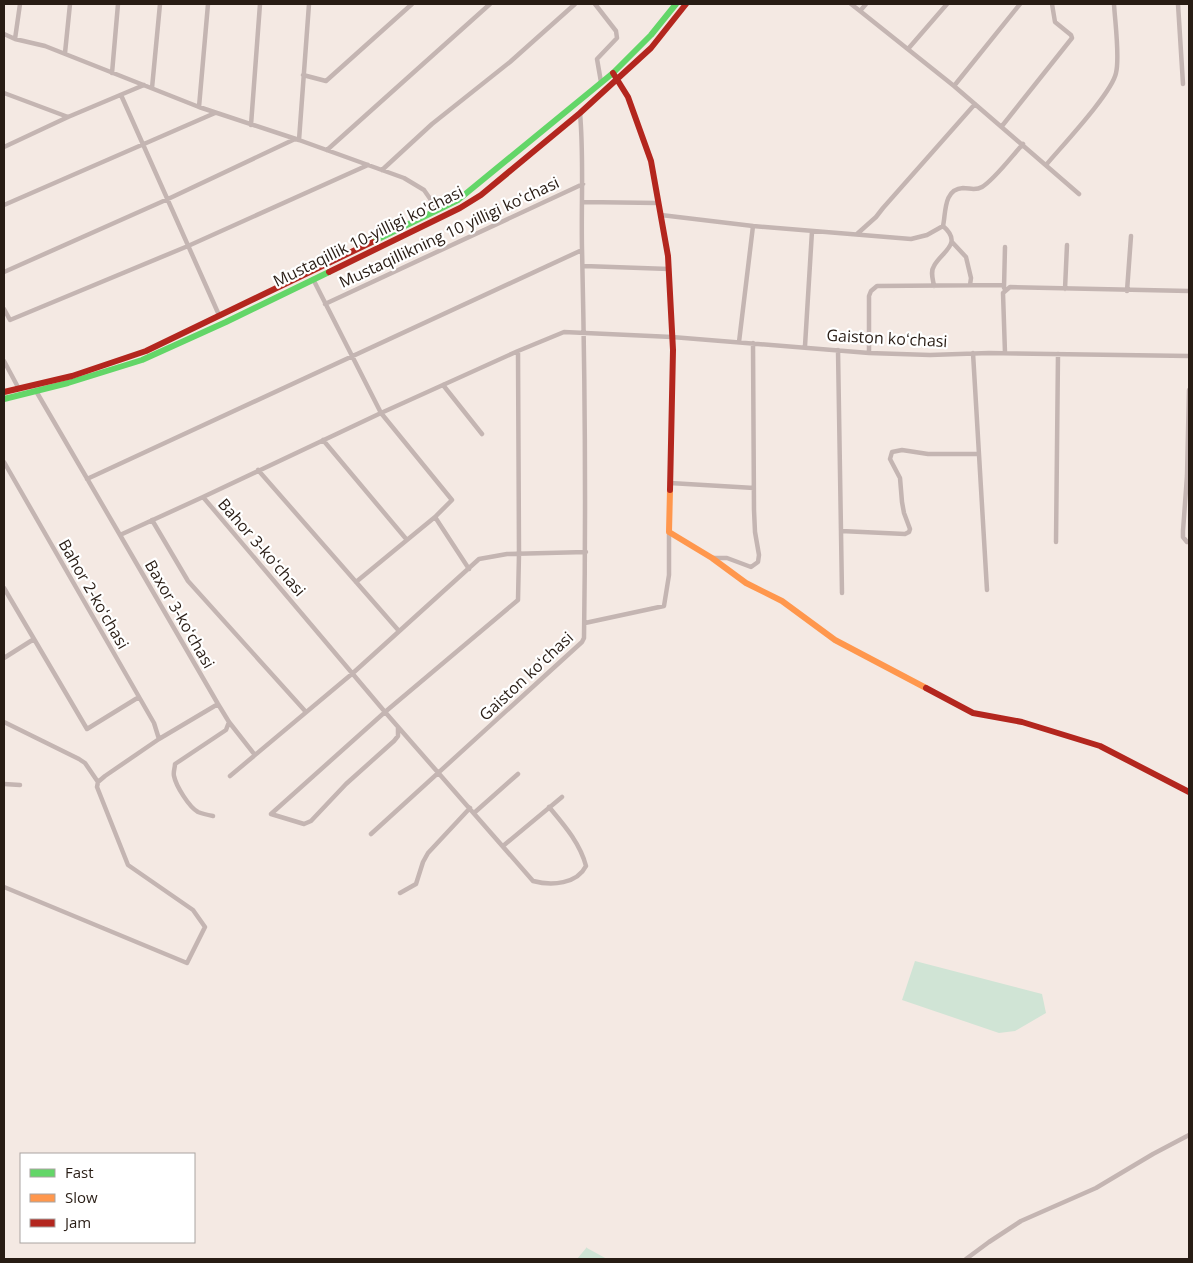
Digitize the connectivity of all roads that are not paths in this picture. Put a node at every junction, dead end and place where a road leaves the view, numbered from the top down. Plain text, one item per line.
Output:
1 (20, 4) edge
2 (70, 4) edge
3 (118, 4) edge
4 (160, 4) edge
5 (208, 4) edge
6 (260, 4) edge
7 (309, 4) edge
8 (412, 4) edge
9 (490, 4) edge
10 (575, 4) edge
11 (595, 4) edge
12 (676, 4) edge
13 (686, 4) edge
14 (851, 4) edge
15 (866, 4) edge
16 (947, 4) edge
17 (1020, 4) edge
18 (1051, 4) edge
19 (1114, 4) edge
20 (1178, 4) edge
21 (860, 11) junction
22 (4, 34) edge
23 (15, 39) junction
24 (908, 49) junction
25 (65, 53) junction
26 (112, 73) junction
27 (303, 75) junction
28 (615, 76) junction
29 (601, 82) junction
30 (1183, 84) dead end
31 (144, 85) junction
32 (954, 86) junction
33 (152, 88) junction
34 (4, 93) edge
35 (121, 95) junction
36 (975, 104) junction
37 (199, 107) junction
38 (215, 113) junction
39 (580, 113) junction
40 (68, 117) junction
41 (251, 125) junction
42 (1002, 126) junction
43 (297, 139) junction
44 (143, 143) junction
45 (1023, 144) junction
46 (4, 147) edge
47 (327, 150) junction
48 (368, 165) junction
49 (1046, 165) junction
50 (382, 170) junction
51 (583, 184) junction
52 (1079, 194) dead end
53 (168, 199) junction
54 (582, 202) junction
55 (658, 203) junction
56 (4, 205) edge
57 (438, 210) junction
58 (661, 215) junction
59 (753, 226) junction
60 (943, 226) junction
61 (812, 231) junction
62 (857, 234) junction
63 (1131, 236) dead end
64 (952, 242) junction
65 (1067, 245) dead end
66 (188, 246) junction
67 (1005, 247) dead end
68 (582, 250) junction
69 (584, 266) junction
70 (669, 269) junction
71 (4, 272) edge
72 (313, 278) junction
73 (970, 285) junction
74 (1004, 285) junction
75 (934, 286) junction
76 (1065, 289) junction
77 (1127, 291) junction
78 (1189, 291) edge
79 (1004, 293) junction
80 (325, 304) junction
81 (4, 309) edge
82 (219, 315) junction
83 (584, 333) junction
84 (672, 337) junction
85 (739, 342) junction
86 (753, 343) junction
87 (805, 346) junction
88 (838, 350) junction
89 (518, 351) junction
90 (869, 353) junction
91 (972, 353) junction
92 (1005, 353) junction
93 (1058, 354) junction
94 (1189, 356) edge
95 (352, 358) junction
96 (4, 360) edge
97 (443, 385) junction
98 (19, 389) junction
99 (1189, 390) edge
100 (36, 391) junction
101 (4, 392) edge
102 (4, 399) edge
103 (1189, 412) edge
104 (381, 413) junction
105 (482, 434) dead end
106 (322, 440) junction
107 (978, 454) junction
108 (4, 462) edge
109 (258, 470) junction
110 (1188, 476) edge
111 (88, 479) junction
112 (670, 483) junction
113 (754, 488) junction
114 (203, 496) junction
115 (435, 517) junction
116 (152, 520) junction
117 (841, 531) junction
118 (669, 532) junction
119 (120, 535) junction
120 (407, 540) junction
121 (1056, 542) dead end
122 (1189, 542) edge
123 (586, 552) junction
124 (519, 554) junction
125 (712, 558) junction
126 (469, 569) junction
127 (356, 582) junction
128 (4, 588) edge
129 (987, 590) dead end
130 (842, 593) dead end
131 (584, 623) junction
132 (399, 631) junction
133 (34, 639) junction
134 (4, 658) edge
135 (353, 673) junction
136 (139, 697) junction
137 (218, 704) junction
138 (306, 712) junction
139 (385, 712) junction
140 (4, 722) edge
141 (229, 722) junction
142 (398, 726) junction
143 (159, 739) junction
144 (255, 754) junction
145 (439, 773) junction
146 (518, 774) dead end
147 (230, 776) dead end
148 (98, 782) junction
149 (4, 784) edge
150 (20, 785) dead end
151 (1189, 792) edge
152 (562, 797) dead end
153 (470, 808) junction
154 (549, 808) junction
155 (474, 813) junction
156 (213, 816) dead end
157 (371, 834) dead end
158 (503, 846) junction
159 (4, 887) edge
160 (400, 893) dead end
161 (1189, 1135) edge
162 (966, 1259) edge

1 - 23 street
2 - 25 street
3 - 26 street
4 - 33 street
5 - 37 street
6 - 41 street
7 - 27 street
8 - 27 street
9 - 47 street
10 - 50 street
11 - 29 street
12 - 28 main road, Mustaqillik 10-yilligi ko'chasi
13 - 28 main road, Mustaqillik 10-yilligi ko'chasi
14 - 21 street
15 - 21 street
16 - 24 street
17 - 32 street
18 - 42 street
19 - 49 street
20 - 30 street
21 - 24 street
22 - 23 street
23 - 25 street
24 - 32 street
25 - 26 street
26 - 31 street
27 - 43 street
28 - 29 main road, Mustaqillik 10-yilligi ko'chasi
28 - 39 main road, Mustaqillik 10-yilligi ko'chasi
28 - 55 main road
29 - 57 main road, Mustaqillik 10-yilligi ko'chasi
31 - 33 street
31 - 35 street
32 - 36 street
33 - 37 street
34 - 40 street
35 - 40 street
35 - 44 street
36 - 42 street
36 - 62 street
37 - 38 street
38 - 41 street
38 - 44 street
39 - 51 street, Gaiston koʻchasi
39 - 72 main road, Mustaqillik 10-yilligi ko'chasi
40 - 46 street
41 - 43 street
42 - 45 street
43 - 47 street
43 - 53 street
44 - 53 street
44 - 56 street
45 - 49 street
45 - 60 street
47 - 48 street
48 - 50 street
48 - 66 street
49 - 52 street
50 - 57 street
51 - 54 street, Gaiston koʻchasi
51 - 80 street, Mustaqillikning 10 yilligi koʻchasi
53 - 66 street
53 - 71 street
54 - 55 street
54 - 68 street, Gaiston koʻchasi
55 - 58 main road
57 - 82 main road, Mustaqillik 10-yilligi ko'chasi
58 - 59 street
58 - 70 main road
59 - 61 street
59 - 85 street
60 - 62 street
60 - 64 street
61 - 62 street
61 - 87 street
63 - 77 street
64 - 73 street
64 - 75 street
65 - 76 street
66 - 81 street
66 - 82 street
67 - 74 street
68 - 69 street, Gaiston koʻchasi
68 - 95 street
69 - 70 street
69 - 83 street, Gaiston koʻchasi
70 - 84 main road
72 - 80 street
72 - 100 main road, Mustaqillik 10-yilligi ko'chasi
73 - 74 street
73 - 75 street
74 - 79 street
75 - 90 street
76 - 77 street
76 - 79 street
77 - 78 street
79 - 92 street
80 - 95 street
82 - 98 main road, Mustaqillik 10-yilligi ko'chasi
83 - 84 street, Gaiston koʻchasi
83 - 89 street
83 - 123 street, Gaiston koʻchasi
84 - 85 street, Gaiston koʻchasi
84 - 112 main road
85 - 86 street, Gaiston koʻchasi
86 - 87 street, Gaiston koʻchasi
86 - 113 street
87 - 88 street, Gaiston koʻchasi
88 - 90 street, Gaiston koʻchasi
88 - 117 street
89 - 97 street
89 - 124 street
90 - 91 street, Gaiston koʻchasi
91 - 92 street, Gaiston koʻchasi
91 - 107 street
92 - 93 street, Gaiston koʻchasi
93 - 94 street, Gaiston koʻchasi
93 - 121 street
95 - 104 street
95 - 111 street
96 - 98 street
97 - 104 street
97 - 105 street
98 - 101 main road, Mustaqillik 10-yilligi ko'chasi
99 - 103 street
100 - 102 main road, Mustaqillik 10-yilligi ko'chasi
100 - 111 street
103 - 110 street
104 - 106 street
104 - 115 street
106 - 109 street
106 - 120 street
107 - 117 street
107 - 129 street
108 - 136 street, Bahor 2-koʻchasi
109 - 114 street
109 - 127 street
110 - 122 street
111 - 119 street
112 - 113 street
112 - 118 main road
113 - 125 street
114 - 116 street, Bahor 3-koʻchasi
114 - 135 street, Bahor 3-koʻchasi
115 - 120 street
115 - 126 street
116 - 119 street, Bahor 3-koʻchasi
116 - 138 street
117 - 130 street
118 - 125 main road
118 - 131 street
119 - 137 street, Baxor 3-koʻchasi
120 - 127 street
123 - 124 street
123 - 131 street, Gaiston koʻchasi
124 - 126 street
124 - 139 street
125 - 151 main road
126 - 132 street
127 - 132 street
128 - 133 street
131 - 145 street, Gaiston koʻchasi
132 - 135 street
133 - 134 street
133 - 136 street
135 - 138 street
135 - 139 street, Bahor 3-koʻchasi
136 - 143 street, Bahor 2-koʻchasi
137 - 141 street, Baxor 3-koʻchasi
137 - 143 street
138 - 144 street
139 - 142 street, Bahor 3-koʻchasi
139 - 142 street
140 - 148 street
141 - 144 street, Baxor 3-koʻchasi
141 - 156 street
142 - 145 street, Bahor 3-koʻchasi
143 - 148 street
144 - 147 street
145 - 153 street, Bahor 3-koʻchasi
145 - 157 street, Gaiston koʻchasi
146 - 155 street
148 - 159 street
149 - 150 street
152 - 154 street
153 - 155 street, Bahor 3-koʻchasi
153 - 160 street
154 - 158 street
154 - 158 street, Bahor 3-koʻchasi
155 - 158 street, Bahor 3-koʻchasi
161 - 162 street

